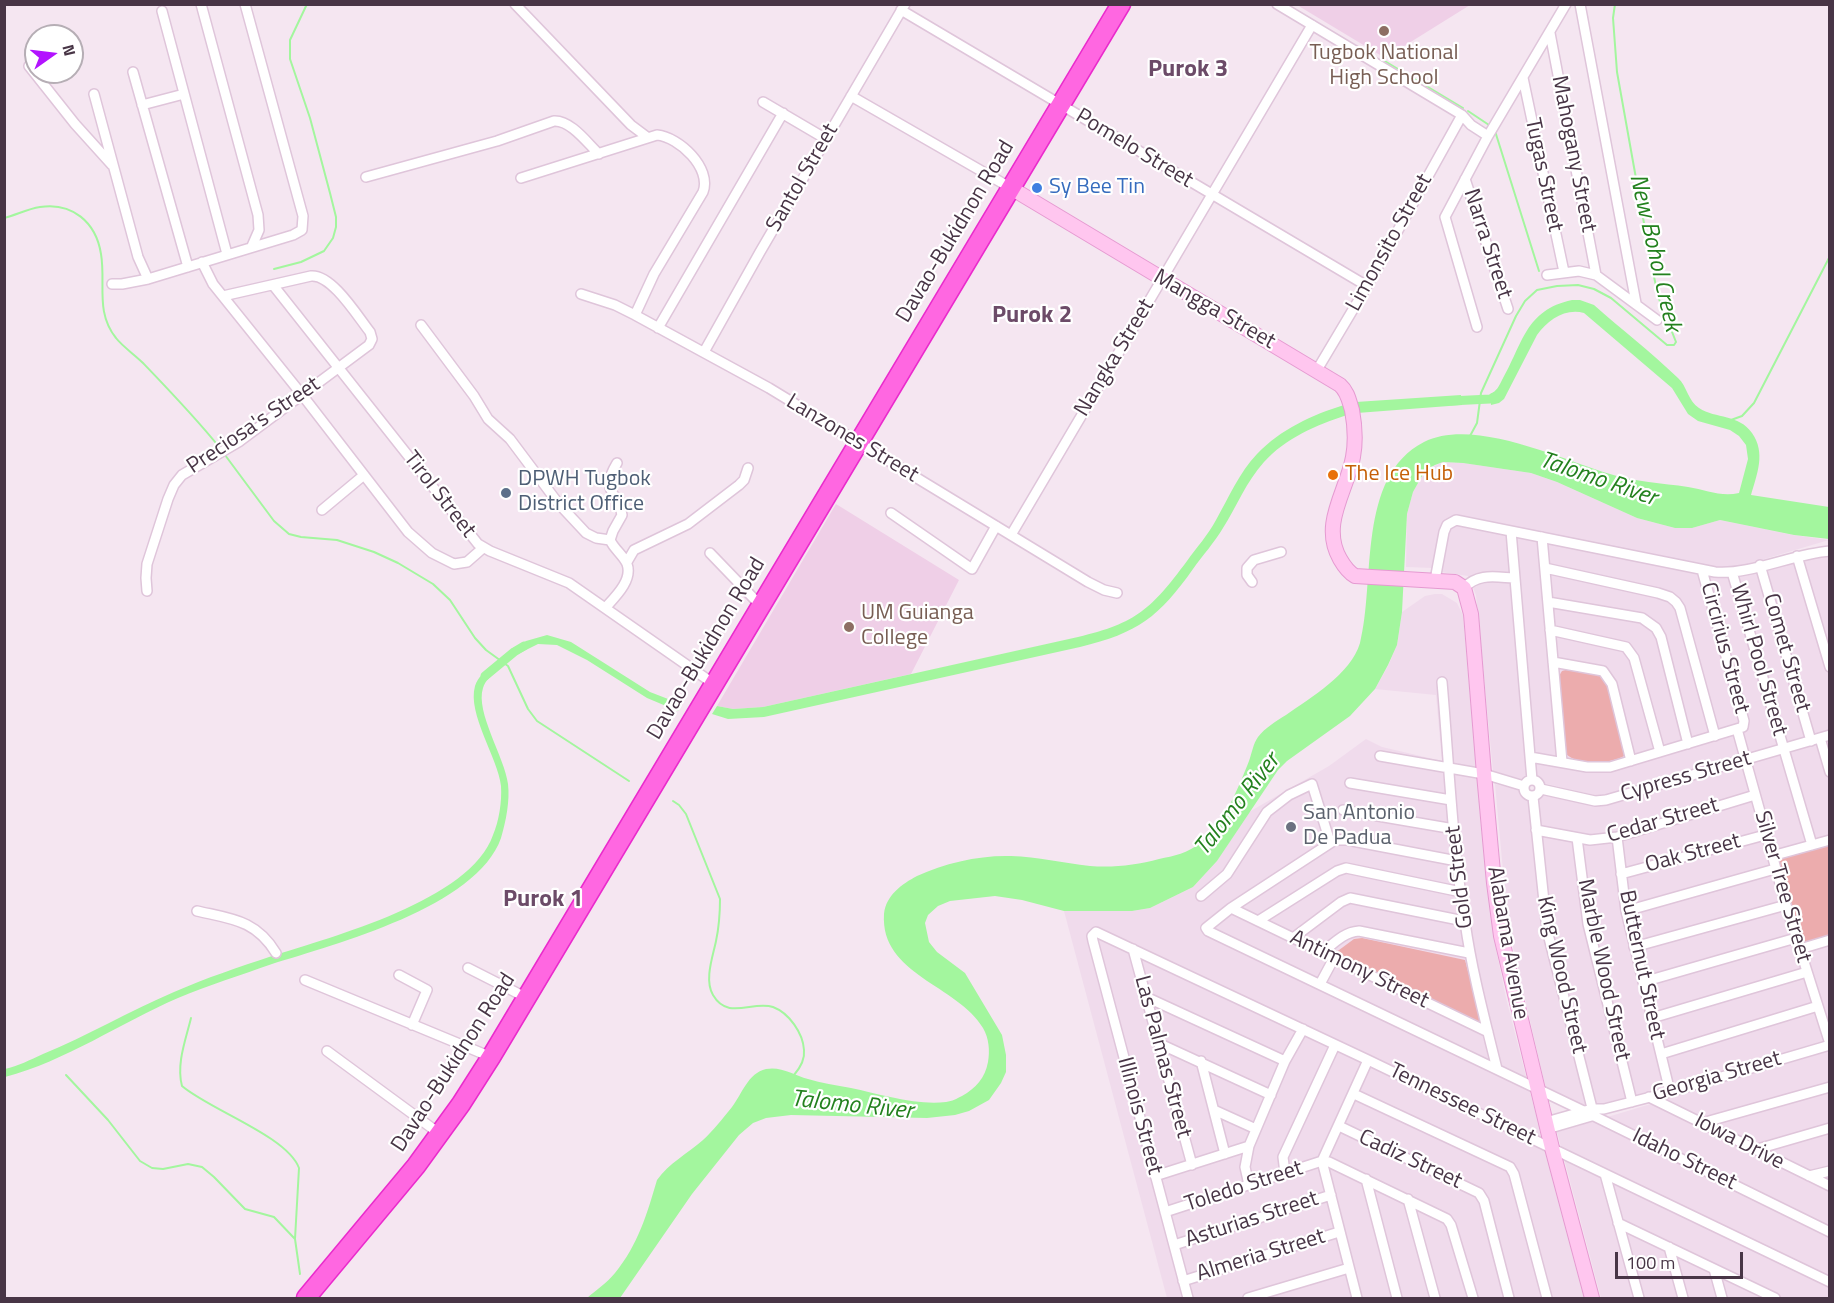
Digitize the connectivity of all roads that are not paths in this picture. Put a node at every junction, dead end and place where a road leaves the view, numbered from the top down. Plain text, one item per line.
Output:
1 (201, 4) edge
2 (245, 4) edge
3 (515, 4) edge
4 (1121, 4) edge
5 (1277, 4) edge
6 (1566, 4) edge
7 (1580, 4) edge
8 (903, 8) edge
9 (162, 11) dead end
10 (1312, 25) junction
11 (1550, 33) junction
12 (133, 72) dead end
13 (1523, 78) junction
14 (43, 84) edge
15 (94, 94) dead end
16 (184, 94) junction
17 (851, 96) junction
18 (763, 102) dead end
19 (142, 105) junction
20 (1060, 105) junction
21 (783, 113) junction
22 (1462, 115) junction
23 (1488, 135) junction
24 (647, 137) junction
25 (826, 139) junction
26 (599, 154) junction
27 (113, 166) junction
28 (366, 177) dead end
29 (521, 178) dead end
30 (1465, 179) junction
31 (1011, 188) junction
32 (1212, 195) junction
33 (252, 246) junction
34 (227, 254) junction
35 (202, 262) junction
36 (188, 267) junction
37 (1564, 272) junction
38 (1547, 274) dead end
39 (1596, 275) junction
40 (148, 279) junction
41 (1161, 280) junction
42 (112, 284) dead end
43 (273, 285) junction
44 (1368, 286) junction
45 (581, 294) dead end
46 (223, 296) junction
47 (1636, 303) junction
48 (1508, 309) dead end
49 (635, 315) junction
50 (1657, 320) dead end
51 (421, 325) dead end
52 (1477, 327) dead end
53 (658, 328) junction
54 (704, 352) junction
55 (339, 368) junction
56 (1317, 370) junction
57 (303, 396) junction
58 (858, 443) junction
59 (617, 463) dead end
60 (748, 468) dead end
61 (364, 475) junction
62 (322, 510) dead end
63 (891, 513) dead end
64 (996, 526) junction
65 (1511, 531) junction
66 (1011, 535) junction
67 (1542, 537) junction
68 (610, 540) junction
69 (483, 548) junction
70 (1830, 550) edge
71 (1281, 552) dead end
72 (710, 553) dead end
73 (1797, 555) junction
74 (627, 562) junction
75 (1761, 565) junction
76 (1545, 568) junction
77 (1702, 570) junction
78 (1732, 573) junction
79 (1513, 578) junction
80 (1429, 580) junction
81 (1252, 582) dead end
82 (1464, 588) junction
83 (147, 591) dead end
84 (1117, 593) dead end
85 (1548, 602) junction
86 (761, 606) junction
87 (606, 608) junction
88 (1550, 630) junction
89 (1553, 662) junction
90 (1830, 667) edge
91 (1442, 682) dead end
92 (714, 684) junction
93 (1741, 727) junction
94 (1830, 735) edge
95 (1715, 736) junction
96 (1815, 739) junction
97 (1688, 744) junction
98 (1783, 748) junction
99 (1660, 752) junction
100 (1380, 756) dead end
101 (1530, 756) junction
102 (1746, 759) junction
103 (1631, 761) junction
104 (1562, 762) junction
105 (1449, 769) junction
106 (1830, 772) edge
107 (1484, 774) junction
108 (1350, 783) dead end
109 (1528, 783) junction
110 (1541, 789) junction
111 (1755, 795) junction
112 (1533, 796) junction
113 (1452, 800) junction
114 (1343, 810) dead end
115 (1454, 829) junction
116 (1536, 830) junction
117 (1766, 835) junction
118 (1617, 837) junction
119 (1577, 838) junction
120 (1830, 840) edge
121 (1330, 842) junction
122 (1812, 845) junction
123 (1772, 856) junction
124 (1457, 861) junction
125 (1775, 869) junction
126 (1621, 874) junction
127 (1461, 892) junction
128 (1201, 896) dead end
129 (1786, 905) junction
130 (1231, 908) junction
131 (196, 911) dead end
132 (1626, 912) junction
133 (1258, 921) junction
134 (1464, 921) junction
135 (1093, 933) joint
136 (1293, 938) junction
137 (1796, 938) junction
138 (1830, 940) edge
139 (1634, 947) junction
140 (1133, 949) junction
141 (1800, 949) junction
142 (1323, 952) junction
143 (276, 953) dead end
144 (1470, 953) junction
145 (1334, 958) junction
146 (468, 968) dead end
147 (1807, 972) junction
148 (399, 975) dead end
149 (305, 980) dead end
150 (1643, 982) junction
151 (1320, 984) junction
152 (1146, 997) junction
153 (527, 998) junction
154 (1818, 1006) junction
155 (1652, 1018) junction
156 (412, 1025) junction
157 (1303, 1029) junction
158 (1488, 1032) junction
159 (1158, 1043) junction
160 (1830, 1044) edge
161 (1335, 1045) junction
162 (327, 1052) dead end
163 (1661, 1054) junction
164 (491, 1057) junction
165 (1368, 1060) junction
166 (1286, 1061) junction
167 (1201, 1062) junction
168 (1497, 1069) junction
169 (1830, 1087) edge
170 (1538, 1089) junction
171 (1670, 1092) junction
172 (1354, 1094) junction
173 (1271, 1095) junction
174 (1649, 1097) junction
175 (1632, 1102) junction
176 (1214, 1110) junction
177 (1590, 1112) junction
178 (1702, 1123) junction
179 (1547, 1125) junction
180 (1339, 1126) junction
181 (1830, 1128) edge
182 (1256, 1129) junction
183 (440, 1134) junction
184 (1249, 1146) junction
185 (1552, 1148) junction
186 (1754, 1150) junction
187 (1225, 1154) junction
188 (1322, 1161) junction
189 (1192, 1165) junction
190 (1830, 1171) edge
191 (1285, 1173) junction
192 (1605, 1174) junction
193 (1155, 1176) junction
194 (1809, 1176) junction
195 (1366, 1179) junction
196 (1249, 1185) junction
197 (1830, 1186) edge
198 (1330, 1195) junction
199 (1408, 1199) junction
200 (1165, 1212) junction
201 (1618, 1223) junction
202 (1340, 1232) junction
203 (1830, 1232) edge
204 (1173, 1245) junction
205 (1669, 1247) junction
206 (1349, 1268) junction
207 (1714, 1269) junction
208 (1183, 1281) junction
209 (1830, 1282) edge
210 (1770, 1297) edge
211 (306, 1299) edge
212 (1188, 1299) edge
213 (1248, 1299) edge
214 (1357, 1299) edge
215 (1397, 1299) edge
216 (1435, 1299) edge
217 (1473, 1299) edge
218 (1509, 1299) edge
219 (1547, 1299) edge
220 (1593, 1299) edge
221 (1639, 1299) edge
222 (1683, 1299) edge
223 (1722, 1299) edge

1 - 33 street
2 - 33 street
3 - 24 street
4 - 20 highway, Davao-Bukidnon Road
5 - 10 street
6 - 11 street
7 - 47 street
8 - 17 street, Santol Street
8 - 20 street, Pomelo Street
9 - 16 street
10 - 22 street
10 - 32 street, Nangka Street
11 - 13 street
11 - 39 street, Mahogany Street
12 - 19 street
13 - 23 street
13 - 37 street, Tugas Street
14 - 27 street
15 - 27 street
16 - 19 street
16 - 34 street
17 - 25 street, Santol Street
17 - 31 street, Mangga Street
18 - 21 street
19 - 36 street
20 - 31 highway, Davao-Bukidnon Road
20 - 32 street, Pomelo Street
21 - 25 street
21 - 53 street
22 - 23 street
22 - 44 street, Limonsito Street
23 - 30 street
24 - 26 street
24 - 49 street
25 - 54 street, Santol Street
26 - 28 street
26 - 29 street
27 - 40 street
30 - 48 street, Narra Street
30 - 52 street
31 - 41 street, Mangga Street
31 - 58 highway, Davao-Bukidnon Road
32 - 41 street, Nangka Street
32 - 44 street, Pomelo Street
33 - 34 street
34 - 35 street
35 - 36 street
35 - 46 street
36 - 40 street
37 - 38 street
37 - 39 street
39 - 47 street
40 - 42 street
41 - 56 street, Mangga Street
41 - 66 street, Nangka Street
43 - 46 street
43 - 55 street, Tirol Street
43 - 55 street, Preciosa's Street
44 - 56 street, Limonsito Street
45 - 49 street, Lanzones Street
46 - 57 street
47 - 50 street
49 - 53 street, Lanzones Street
51 - 68 street
53 - 54 street, Lanzones Street
54 - 58 street, Lanzones Street
55 - 57 street, Preciosa's Street
55 - 69 street, Tirol Street
56 - 80 street, Mangga Street
57 - 61 street
57 - 83 street, Preciosa's Street
58 - 64 street, Lanzones Street
58 - 86 highway, Davao-Bukidnon Road
59 - 68 street
60 - 74 street
61 - 62 street
61 - 69 street
63 - 64 street
64 - 66 street, Lanzones Street
65 - 67 street
65 - 79 street
65 - 80 street
66 - 84 street, Lanzones Street
67 - 76 street
67 - 77 street
68 - 74 street
69 - 87 street, Tirol Street
70 - 73 street
71 - 81 street
72 - 86 street
73 - 75 street
73 - 90 street
74 - 87 street
75 - 78 street
75 - 96 street, Comet Street
76 - 85 street
76 - 95 street
77 - 78 street
77 - 93 street, Circirius Street
78 - 98 street, Whirl Pool Street
79 - 82 street
79 - 101 street
80 - 82 street
82 - 107 street, Alabama Avenue
85 - 88 street
85 - 97 street
86 - 92 highway, Davao-Bukidnon Road
87 - 92 street, Tirol Street
88 - 89 street
88 - 99 street
89 - 103 street
89 - 104 street
91 - 105 street, Gold Street
92 - 153 highway, Davao-Bukidnon Road
93 - 95 street, Whirl Pool Street
93 - 102 street, Silver Tree Street
94 - 96 street, Cypress Street
95 - 97 street, Whirl Pool Street
96 - 98 street, Cypress Street
96 - 106 street, Comet Street
97 - 99 street, Whirl Pool Street
98 - 102 street, Cypress Street
98 - 122 street, Whirl Pool Street
99 - 103 street, Whirl Pool Street
100 - 105 street
101 - 104 street, Whirl Pool Street
101 - 109 street
102 - 110 street, Cypress Street
102 - 111 street, Silver Tree Street
103 - 104 street, Whirl Pool Street
105 - 107 street
105 - 113 street, Gold Street
107 - 109 street
107 - 170 street, Alabama Avenue
108 - 113 street
109 - 110 street
109 - 112 street
110 - 112 street
111 - 117 street, Silver Tree Street
111 - 118 street, Cedar Street
112 - 116 street, King Wood Street
113 - 115 street, Gold Street
114 - 115 street
115 - 124 street, Gold Street
116 - 119 street, Cedar Street
116 - 177 street, King Wood Street
117 - 123 street, Silver Tree Street
117 - 126 street, Oak Street
118 - 119 street, Cedar Street
118 - 126 street, Butternut Street
119 - 175 street, Marble Wood Street
120 - 122 street
121 - 124 street
121 - 128 street
121 - 130 street
122 - 123 street
123 - 125 street, Silver Tree Street
124 - 127 street, Gold Street
125 - 129 street, Silver Tree Street
125 - 132 street
126 - 132 street, Butternut Street
127 - 133 street
127 - 134 street, Gold Street
129 - 137 street, Silver Tree Street
129 - 139 street
130 - 133 street, Antimony Street
130 - 151 street, Idaho Street
131 - 143 street
132 - 139 street, Butternut Street
133 - 136 street, Antimony Street
134 - 136 street
134 - 144 street, Gold Street
135 - 140 street, Tennessee Street
135 - 193 street, Illinois Street
136 - 142 street, Antimony Street
137 - 141 street, Silver Tree Street
137 - 150 street
138 - 141 street
139 - 150 street, Butternut Street
140 - 152 street, Las Palmas Street
140 - 157 street, Tennessee Street
141 - 147 street, Silver Tree Street
142 - 144 street
142 - 145 street, Antimony Street
144 - 158 street, Gold Street
145 - 151 street
145 - 158 street, Antimony Street
146 - 153 street
147 - 154 street, Silver Tree Street
147 - 155 street
148 - 156 street
149 - 156 street
150 - 155 street, Butternut Street
151 - 168 street, Idaho Street
152 - 159 street, Las Palmas Street
152 - 166 street
153 - 164 highway, Davao-Bukidnon Road
154 - 160 street, Silver Tree Street
154 - 163 street
155 - 163 street, Butternut Street
156 - 164 street
157 - 161 street, Tennessee Street
157 - 166 street
158 - 168 street, Gold Street
159 - 167 street
159 - 189 street, Las Palmas Street
160 - 171 street, Georgia Street
161 - 165 street, Tennessee Street
161 - 191 street
162 - 183 street
163 - 171 street, Butternut Street
164 - 183 highway, Davao-Bukidnon Road
165 - 172 street
165 - 185 street, Tennessee Street
166 - 173 street
167 - 173 street
167 - 176 street
168 - 170 street, Idaho Street
169 - 178 street
170 - 177 street, Idaho Street
170 - 179 street, Alabama Avenue
171 - 174 street, Georgia Street
172 - 180 street
172 - 219 street
173 - 182 street
174 - 175 street, Georgia Street
174 - 178 street, Iowa Drive
175 - 177 street, Georgia Street
176 - 182 street
176 - 187 street
177 - 179 street, Georgia Street
177 - 203 street, Idaho Street
178 - 186 street, Iowa Drive
179 - 185 street, Alabama Avenue
180 - 188 street
180 - 218 street, Cadiz Street
181 - 186 street
182 - 184 street
183 - 211 highway, Davao-Bukidnon Road
184 - 187 street
184 - 196 street
185 - 192 street, Tennessee Street
185 - 220 street, Alabama Avenue
186 - 194 street, Iowa Drive
187 - 189 street
188 - 191 street, Toledo Street
188 - 195 street
188 - 198 street
189 - 193 street
190 - 194 street
191 - 196 street, Toledo Street
192 - 201 street
192 - 209 street, Tennessee Street
193 - 200 street, Illinois Street
194 - 197 street, Iowa Drive
195 - 199 street
195 - 215 street
196 - 200 street, Toledo Street
198 - 202 street
198 - 204 street, Asturias Street
199 - 216 street
199 - 217 street
200 - 204 street, Illinois Street
201 - 205 street
201 - 221 street
202 - 206 street
202 - 208 street, Almeria Street
204 - 208 street, Illinois Street
205 - 207 street
205 - 222 street
206 - 213 street
206 - 214 street
207 - 210 street
207 - 223 street
208 - 212 street, Illinois Street

